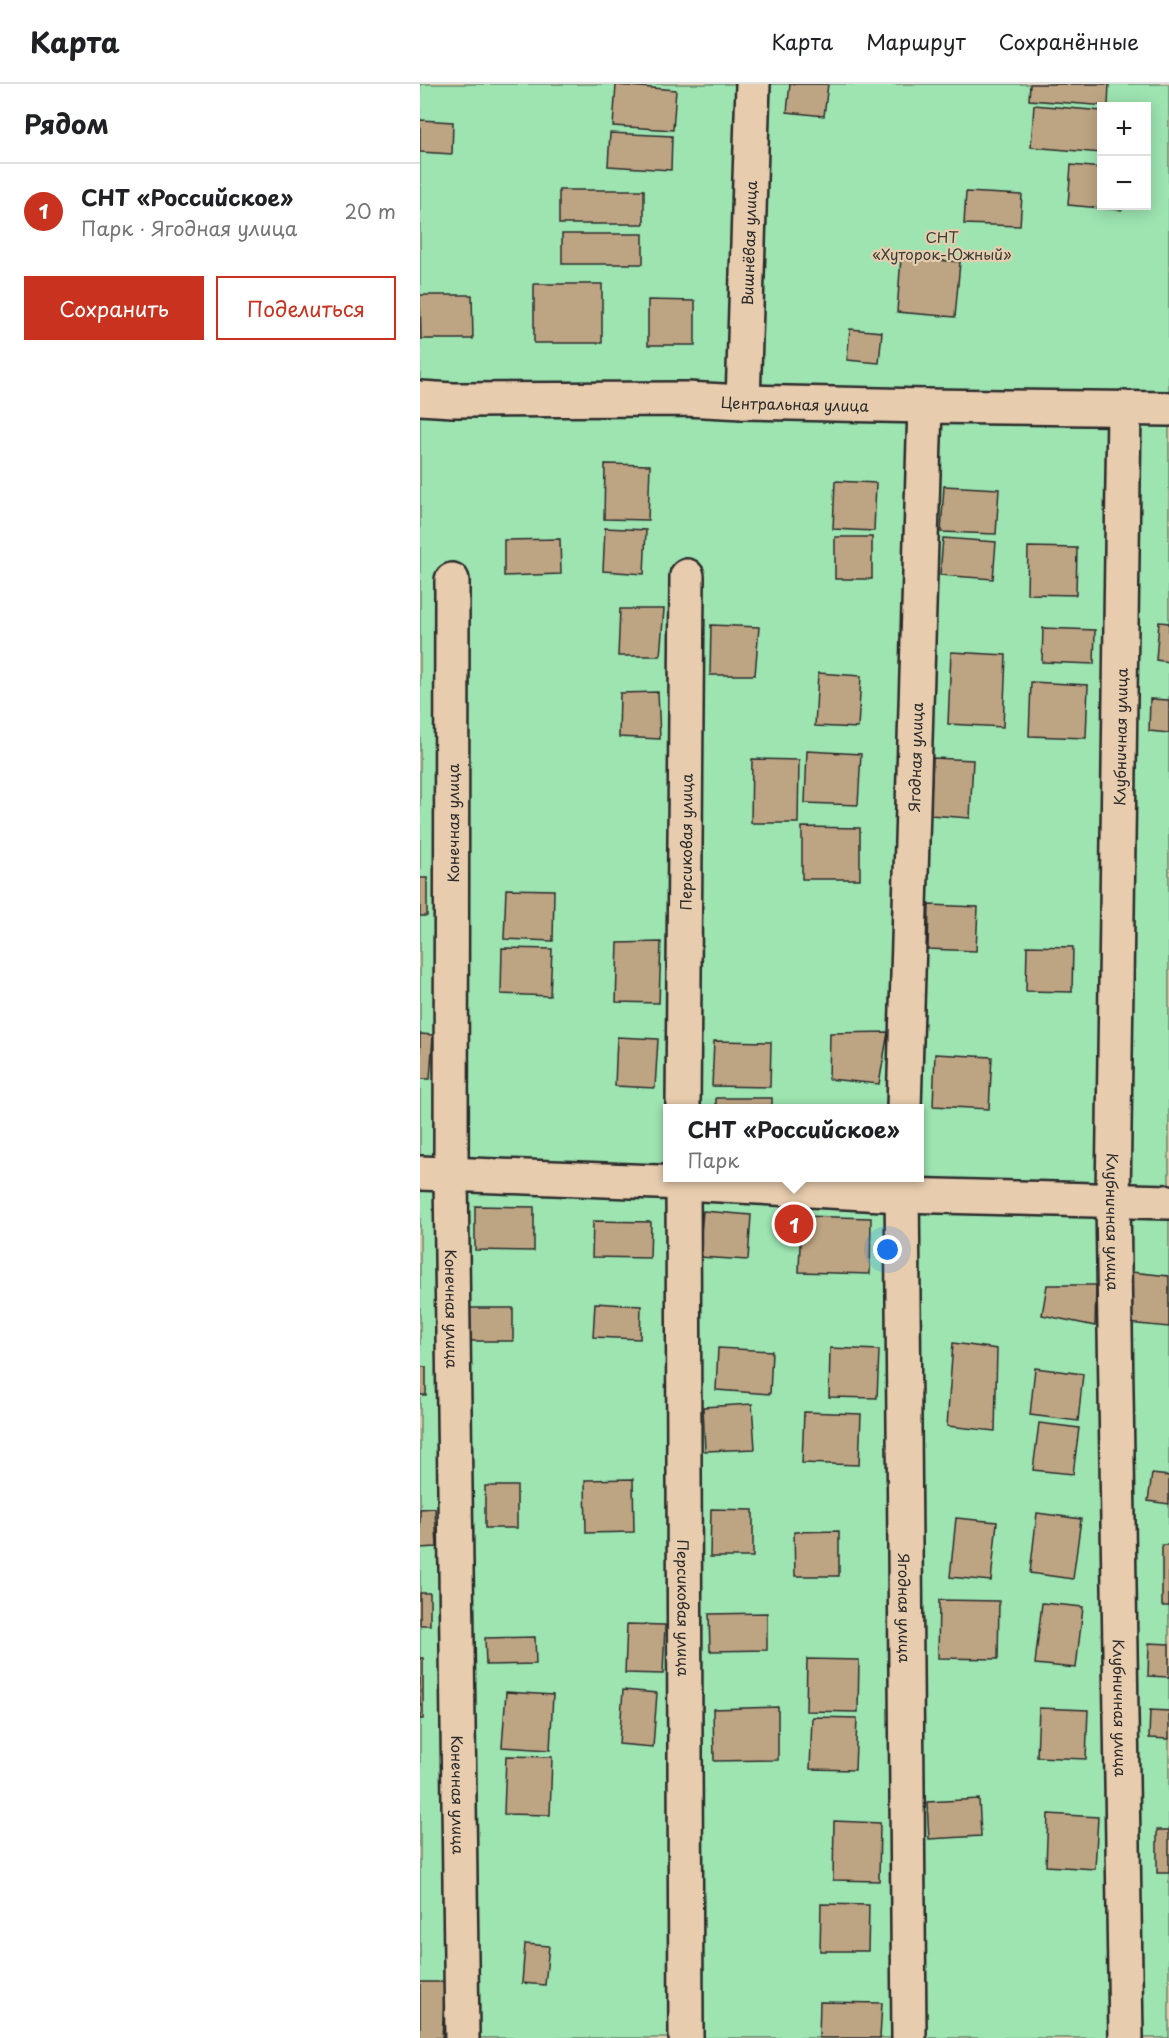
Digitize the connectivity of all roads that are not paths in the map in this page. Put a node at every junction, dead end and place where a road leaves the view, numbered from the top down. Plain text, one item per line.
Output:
1 (753, 84) edge
2 (420, 398) edge
3 (743, 402) junction
4 (925, 406) junction
5 (1124, 408) junction
6 (1169, 409) edge
7 (687, 576) dead end
8 (452, 580) dead end
9 (683, 1104) edge
10 (904, 1104) edge
11 (435, 1174) edge
12 (663, 1180) edge
13 (683, 1182) edge
14 (756, 1182) edge
15 (902, 1186) edge
16 (1113, 1200) junction
17 (1169, 1202) edge
18 (462, 2038) edge
19 (686, 2038) edge
20 (909, 2038) edge
21 (1125, 2038) edge

1 - 3 street, Вишнёвая улица
2 - 3 street, Центральная улица
3 - 4 street, Центральная улица
4 - 5 street, Центральная улица
4 - 10 street, Ягодная улица
5 - 6 street, Центральная улица
5 - 16 street, Клубничная улица
7 - 9 street, Персиковая улица
8 - 11 street, Конечная улица
11 - 12 street
11 - 18 street, Конечная улица
13 - 19 street, Персиковая улица
14 - 15 street
15 - 16 street
15 - 20 street, Ягодная улица
16 - 17 street
16 - 21 street, Клубничная улица

